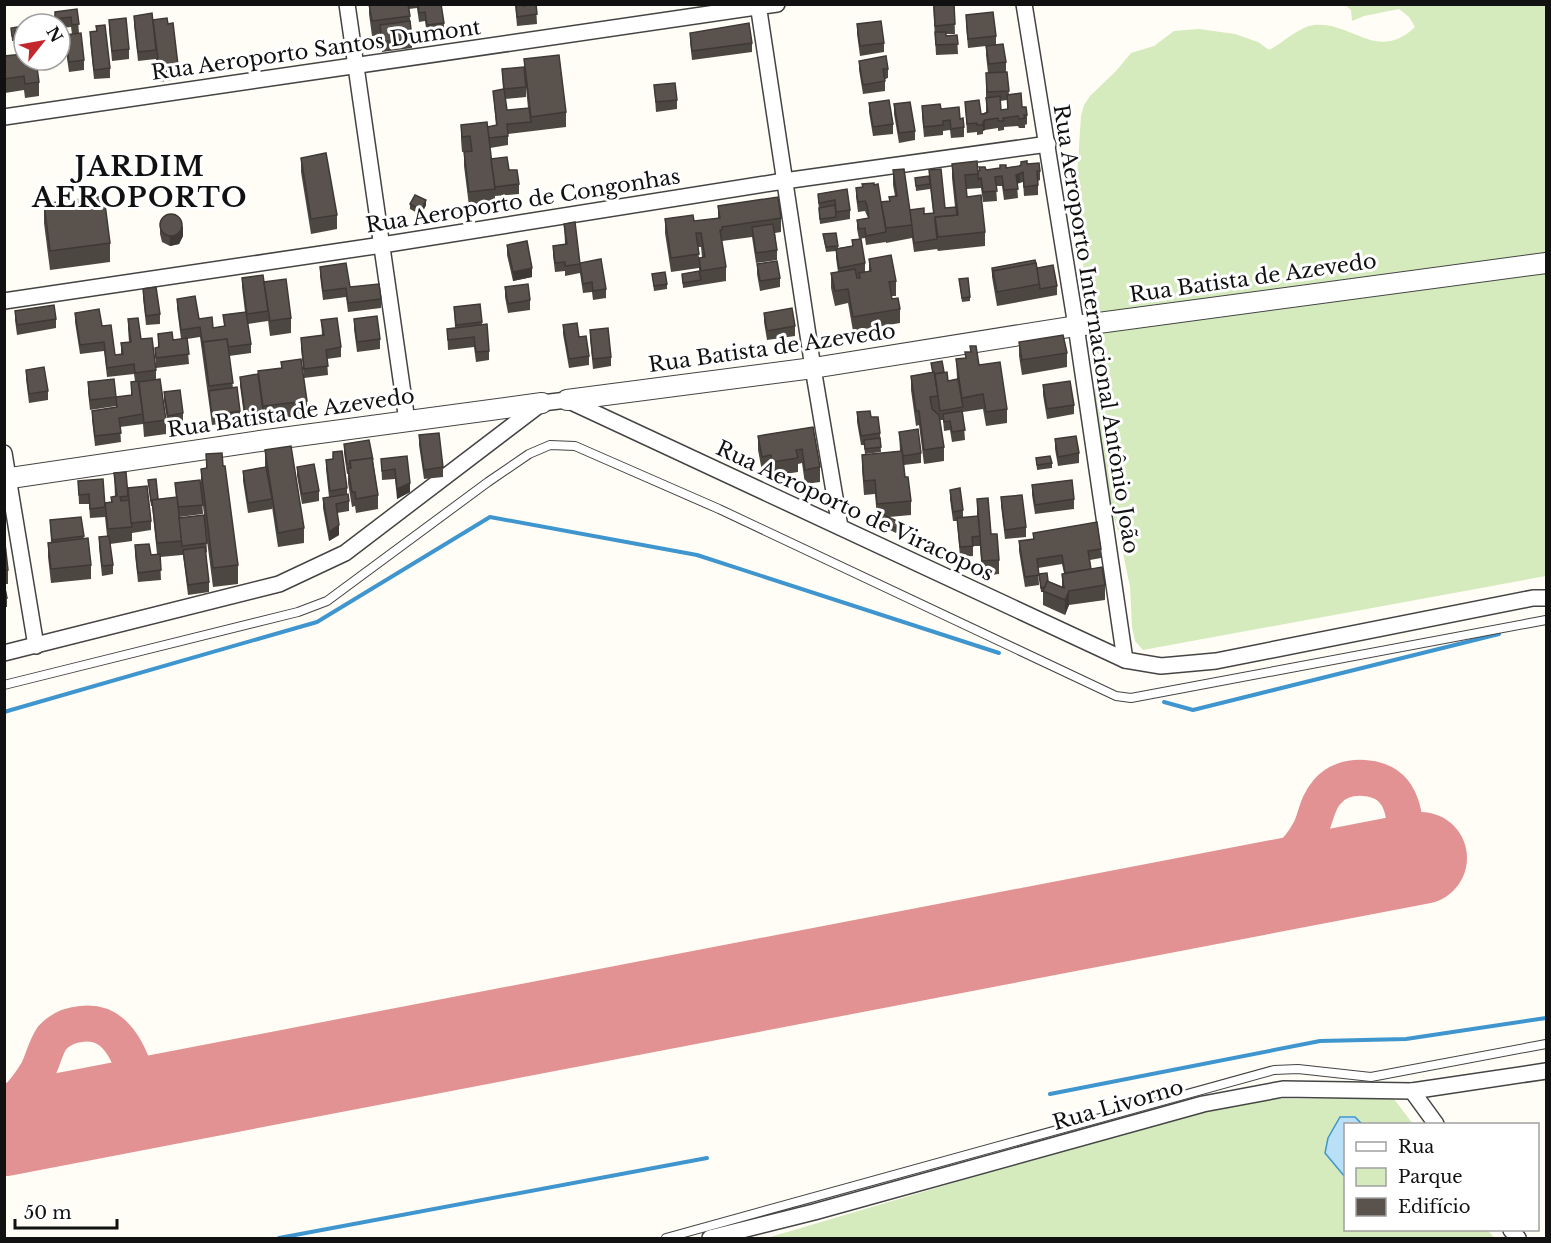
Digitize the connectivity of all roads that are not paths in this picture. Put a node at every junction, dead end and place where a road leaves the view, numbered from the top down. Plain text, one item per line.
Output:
1 (348, 4) edge
2 (777, 4) edge
3 (1024, 4) edge
4 (758, 6) edge
5 (357, 65) junction
6 (4, 117) edge
7 (1048, 144) junction
8 (784, 181) junction
9 (382, 245) junction
10 (1546, 263) edge
11 (4, 301) edge
12 (1076, 326) junction
13 (813, 368) junction
14 (567, 400) junction
15 (542, 403) junction
16 (407, 421) junction
17 (4, 453) edge
18 (6, 478) edge
19 (840, 527) junction
20 (1546, 598) edge
21 (1546, 620) edge
22 (36, 646) junction
23 (4, 653) edge
24 (1125, 660) junction
25 (4, 685) edge
26 (1546, 1044) edge
27 (1546, 1071) edge
28 (1412, 1091) junction
29 (1435, 1123) edge
30 (666, 1239) edge
31 (710, 1239) edge

1 - 5 street
2 - 4 street, Rua Aeroporto Santos Dumont
3 - 7 street, Rua Aeroporto Internacional Antônio João
4 - 5 street, Rua Aeroporto Santos Dumont
4 - 8 street
5 - 6 street, Rua Aeroporto Santos Dumont
5 - 9 street
7 - 8 street, Rua Aeroporto de Congonhas
7 - 12 street, Rua Aeroporto Internacional Antônio João
8 - 9 street, Rua Aeroporto de Congonhas
8 - 13 street
9 - 11 street, Rua Aeroporto de Congonhas
9 - 16 street
10 - 12 street, Rua Batista de Azevedo
12 - 13 street, Rua Batista de Azevedo
12 - 24 street, Rua Aeroporto Internacional Antônio João
13 - 14 street, Rua Batista de Azevedo
13 - 19 street
14 - 15 street, Rua Batista de Azevedo
14 - 19 street, Rua Aeroporto de Viracopos
15 - 16 street, Rua Batista de Azevedo
15 - 22 street
16 - 18 street, Rua Batista de Azevedo
17 - 18 street
18 - 22 street
19 - 24 street, Rua Aeroporto de Viracopos
20 - 24 street, Rua Aeroporto de Viracopos
21 - 25 lane
22 - 23 street
26 - 30 lane
27 - 28 street, Rua Livorno
28 - 29 street
28 - 31 street, Rua Livorno

